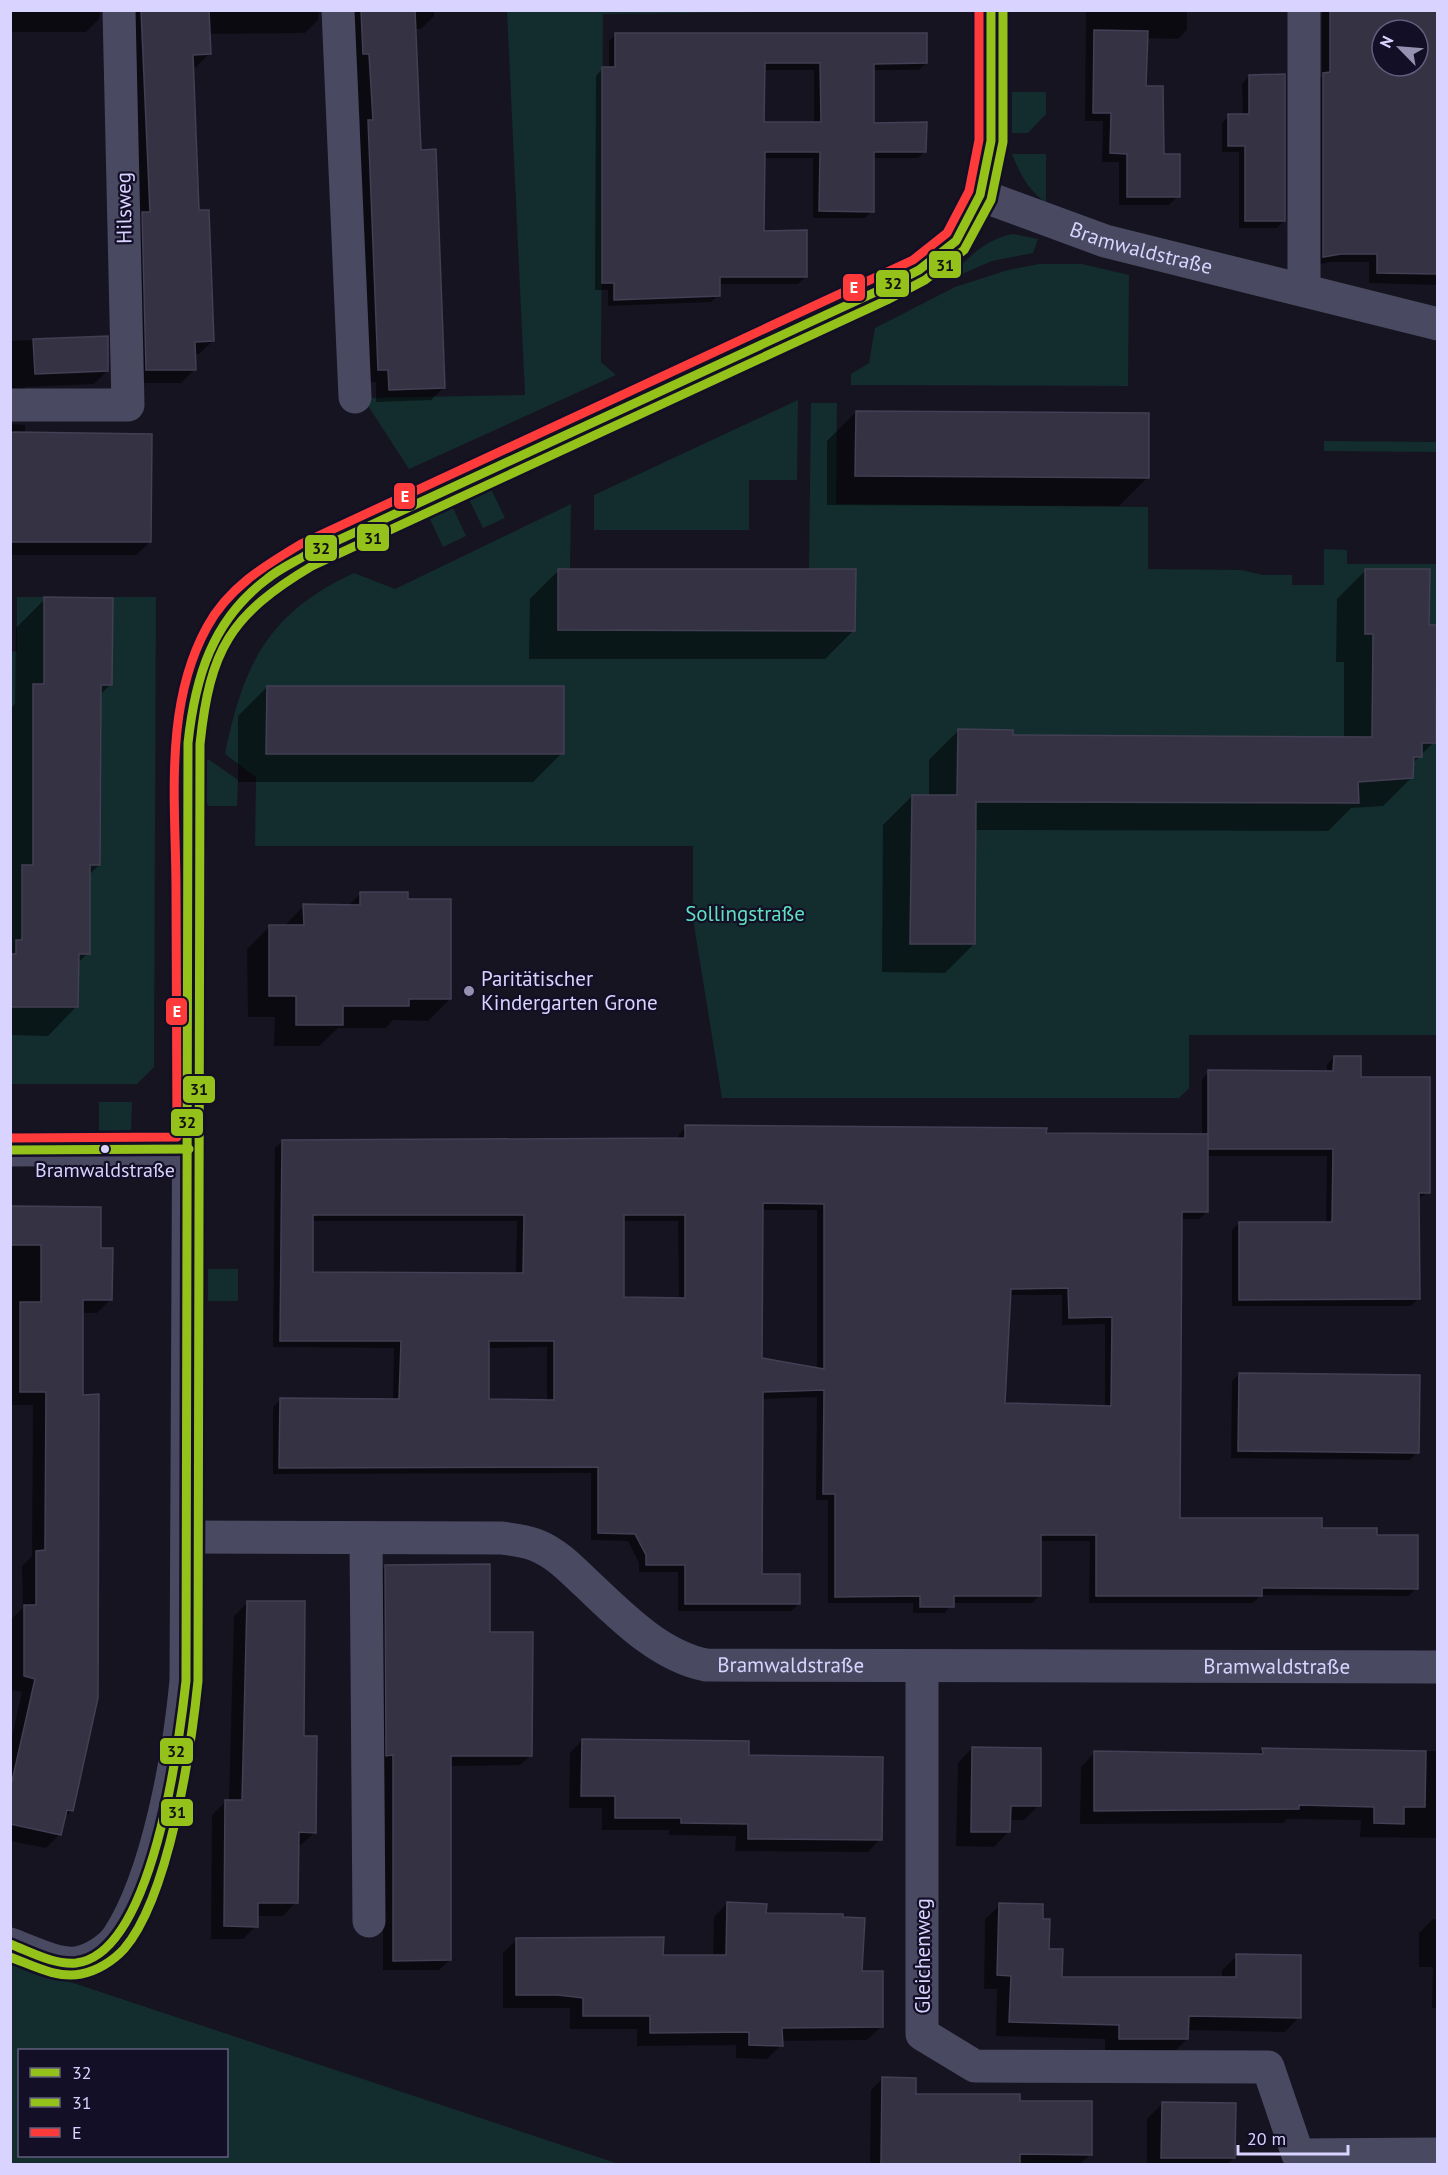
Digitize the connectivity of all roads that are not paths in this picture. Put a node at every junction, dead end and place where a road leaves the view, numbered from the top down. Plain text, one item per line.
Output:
1 (119, 10) edge
2 (338, 10) edge
3 (991, 10) edge
4 (1304, 10) edge
5 (980, 195) junction
6 (1304, 290) junction
7 (1437, 324) edge
8 (355, 397) dead end
9 (10, 405) edge
10 (189, 1149) junction
11 (10, 1150) edge
12 (187, 1537) junction
13 (366, 1538) junction
14 (1437, 1667) edge
15 (922, 1668) junction
16 (369, 1922) dead end
17 (10, 1944) edge
18 (1437, 2154) edge

1 - 9 street, Hilsweg
2 - 8 street
3 - 5 street
4 - 6 street
5 - 6 street, Bramwaldstraße
5 - 10 street
6 - 7 street, Bramwaldstraße
10 - 11 street
10 - 12 street
12 - 13 street, Bramwaldstraße
12 - 17 street
13 - 15 street, Bramwaldstraße
13 - 16 street
14 - 15 street, Bramwaldstraße
15 - 18 street, Gleichenweg

